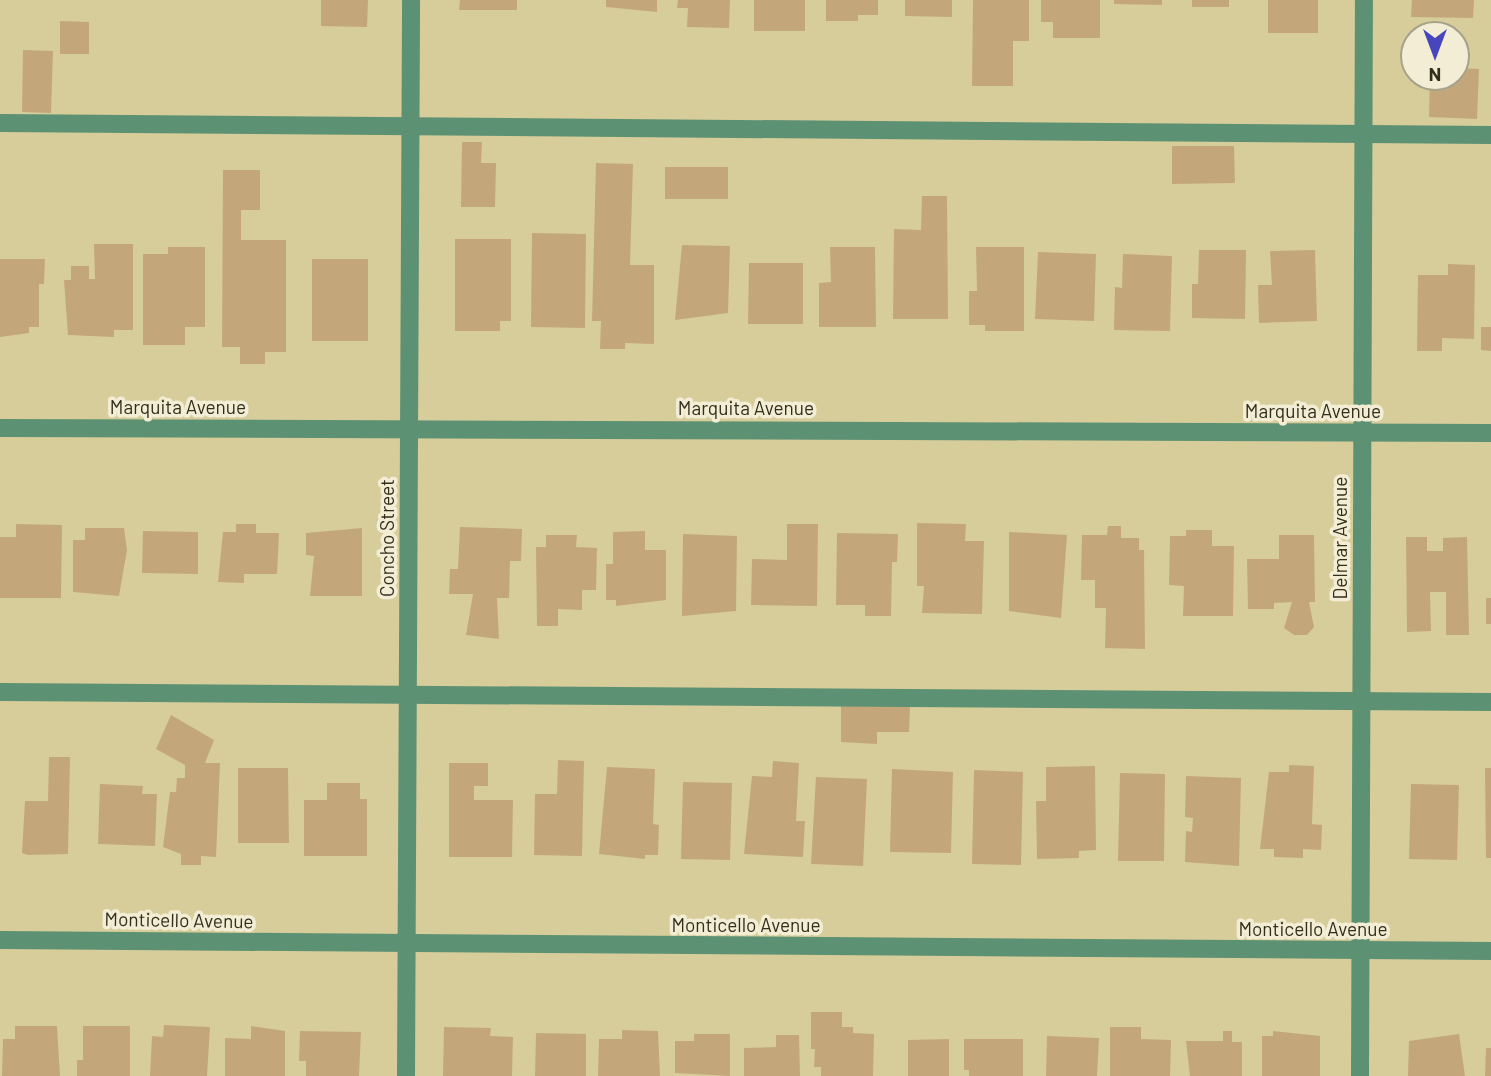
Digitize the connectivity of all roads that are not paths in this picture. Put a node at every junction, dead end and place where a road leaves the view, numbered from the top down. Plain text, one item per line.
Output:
1 (411, 0) edge
2 (1364, 0) edge
3 (0, 123) edge
4 (411, 128) junction
5 (1363, 134) junction
6 (1491, 135) edge
7 (408, 427) junction
8 (0, 428) edge
9 (1362, 432) junction
10 (1491, 433) edge
11 (0, 692) edge
12 (408, 695) junction
13 (1361, 702) junction
14 (1491, 702) edge
15 (0, 940) edge
16 (407, 943) junction
17 (1359, 950) junction
18 (1491, 951) edge
19 (406, 1076) edge
20 (1360, 1076) edge

1 - 4 street, Concho Street
2 - 5 street, Delmar Avenue
3 - 4 street
4 - 5 street
4 - 7 street, Concho Street
5 - 6 street
5 - 9 street, Delmar Avenue
7 - 8 street, Marquita Avenue
7 - 9 street, Marquita Avenue
7 - 12 street, Concho Street
9 - 10 street, Marquita Avenue
9 - 13 street, Delmar Avenue
11 - 12 street
12 - 13 street
12 - 16 street, Concho Street
13 - 14 street
13 - 17 street, Delmar Avenue
15 - 16 street, Monticello Avenue
16 - 17 street, Monticello Avenue
16 - 19 street, Concho Street
17 - 18 street, Monticello Avenue
17 - 20 street, Delmar Avenue

